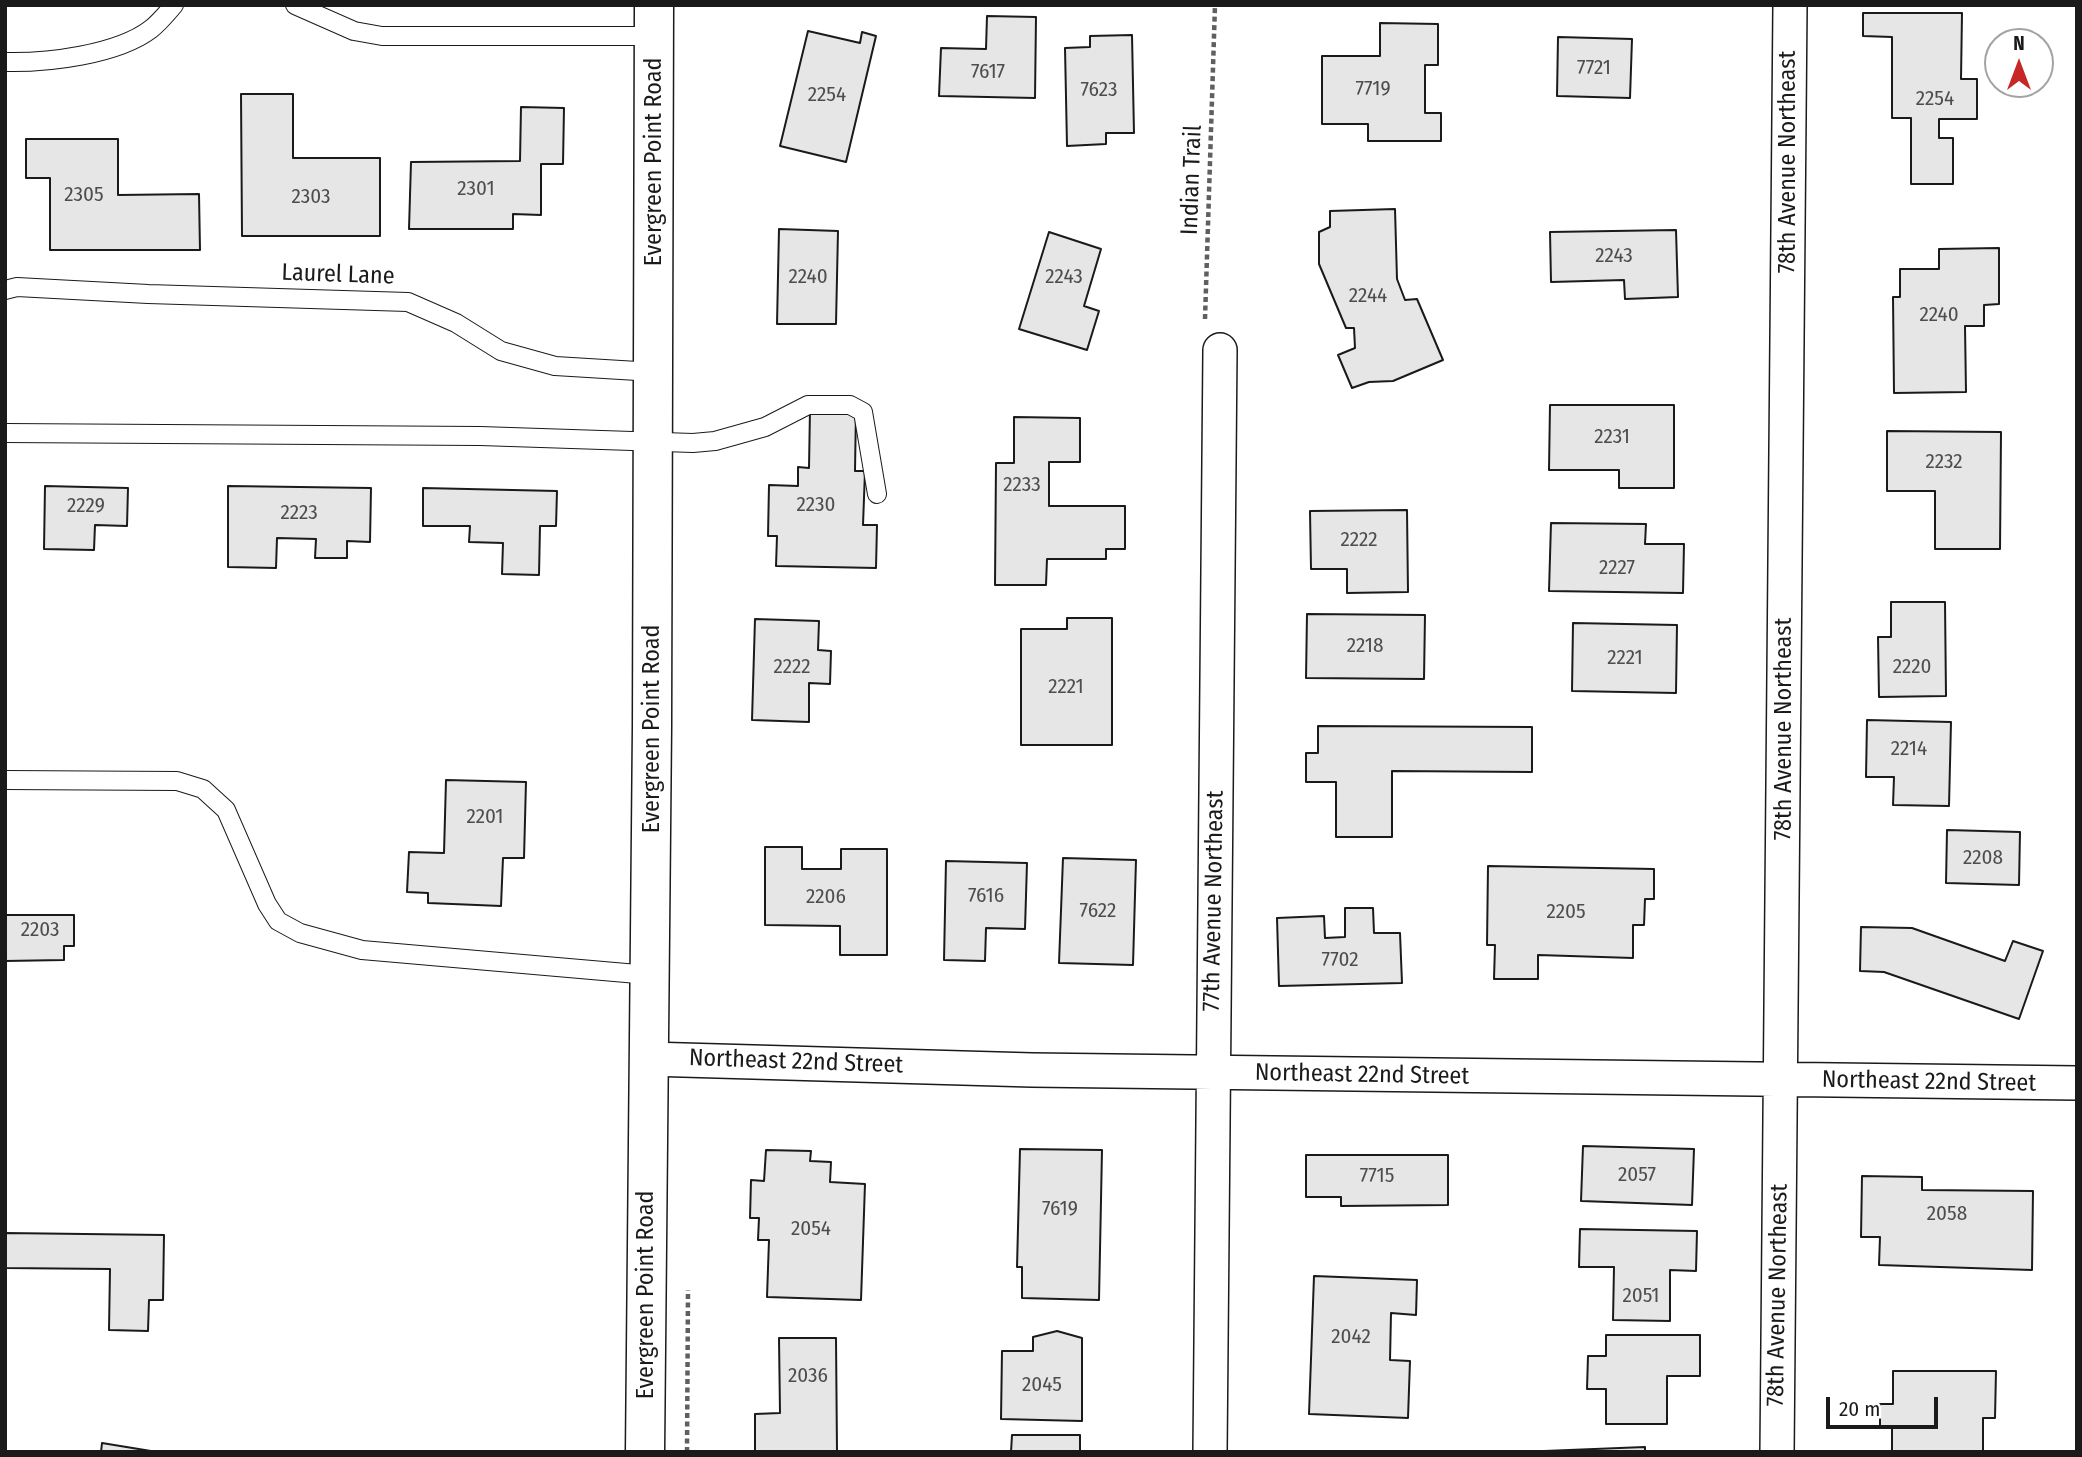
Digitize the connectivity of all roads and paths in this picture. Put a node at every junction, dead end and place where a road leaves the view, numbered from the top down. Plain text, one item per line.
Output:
1 (174, 5) edge
2 (295, 5) edge
3 (1215, 5) edge
4 (1790, 5) edge
5 (654, 21) edge
6 (5, 62) edge
7 (5, 290) edge
8 (1220, 350) joint
9 (654, 372) junction
10 (5, 433) edge
11 (653, 442) junction
12 (877, 494) dead end
13 (5, 780) edge
14 (649, 975) junction
15 (648, 1059) junction
16 (1213, 1072) junction
17 (1781, 1080) junction
18 (2077, 1083) edge
19 (688, 1278) dead end
20 (645, 1452) edge
21 (687, 1452) edge
22 (1210, 1452) edge
23 (1777, 1452) edge

1 - 6 lane
2 - 5 lane
3 - 8 path, Indian Trail
4 - 17 street, 78th Avenue Northeast
5 - 9 street, Evergreen Point Road
7 - 9 lane, Laurel Lane
8 - 16 street, 77th Avenue Northeast
9 - 11 street, Evergreen Point Road
10 - 11 lane
11 - 12 lane
11 - 14 street, Evergreen Point Road
13 - 14 lane
14 - 15 street, Evergreen Point Road
15 - 16 street, Northeast 22nd Street
15 - 20 street, Evergreen Point Road
16 - 17 street, Northeast 22nd Street
16 - 22 street, 77th Avenue Northeast
17 - 18 street, Northeast 22nd Street
17 - 23 street, 78th Avenue Northeast
19 - 21 path

